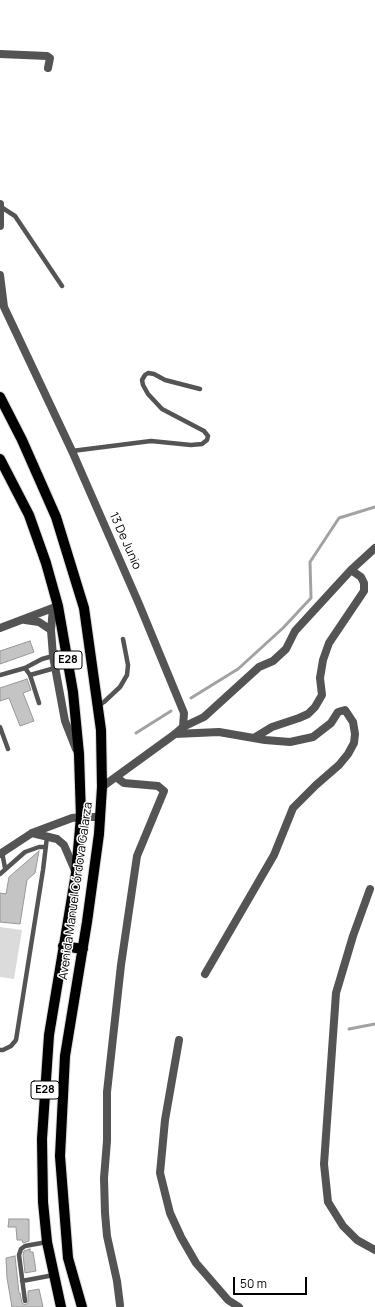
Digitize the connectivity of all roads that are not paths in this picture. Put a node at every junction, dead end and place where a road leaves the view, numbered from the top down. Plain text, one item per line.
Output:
1 (0, 54) edge
2 (48, 68) dead end
3 (0, 205) edge
4 (0, 226) edge
5 (0, 275) edge
6 (62, 286) dead end
7 (200, 389) dead end
8 (0, 399) edge
9 (72, 451) junction
10 (0, 459) edge
11 (375, 548) edge
12 (351, 570) junction
13 (56, 607) junction
14 (25, 620) junction
15 (0, 628) edge
16 (51, 630) junction
17 (123, 639) dead end
18 (53, 656) junction
19 (25, 668) junction
20 (55, 668) junction
21 (0, 675) edge
22 (30, 675) junction
23 (39, 703) dead end
24 (98, 706) junction
25 (0, 727) edge
26 (183, 727) junction
27 (175, 734) junction
28 (254, 738) junction
29 (8, 749) dead end
30 (78, 754) junction
31 (116, 777) junction
32 (102, 787) junction
33 (81, 817) junction
34 (100, 817) junction
35 (32, 833) junction
36 (47, 837) junction
37 (45, 847) junction
38 (1, 853) edge
39 (5, 868) junction
40 (76, 873) junction
41 (0, 874) edge
42 (370, 889) dead end
43 (63, 946) junction
44 (83, 949) junction
45 (206, 974) dead end
46 (179, 1040) dead end
47 (0, 1050) edge
48 (47, 1242) junction
49 (375, 1250) edge
50 (54, 1275) junction
51 (22, 1281) junction
52 (25, 1301) dead end
53 (120, 1305) dead end
54 (61, 1307) edge
55 (82, 1307) edge
56 (239, 1307) edge

1 - 2 street
3 - 4 street
3 - 6 lane
5 - 9 street, 13 De Junio
7 - 9 lane
8 - 24 main road, Avenida Manuel Córdova Galarza / E28
9 - 26 street, 13 De Junio
10 - 13 main road, Avenida Manuel Córdova Galarza / E28
11 - 12 street
12 - 26 street
12 - 28 street
13 - 14 street
13 - 16 street
13 - 30 main road, Avenida Manuel Córdova Galarza / E28
14 - 15 street
14 - 16 street
16 - 18 street
17 - 24 lane
18 - 19 lane
18 - 20 street
19 - 21 lane
19 - 22 lane
20 - 22 lane
20 - 30 street
22 - 23 lane
24 - 32 main road, Avenida Manuel Córdova Galarza / E28
25 - 29 lane
26 - 27 street
27 - 28 street
27 - 31 street
28 - 45 street
30 - 33 main road, Avenida Manuel Córdova Galarza / E28
31 - 32 street
31 - 53 street
32 - 34 main road, Avenida Manuel Córdova Galarza / E28
33 - 34 street
33 - 35 street
33 - 40 main road, Avenida Manuel Córdova Galarza / E28
34 - 44 main road, Avenida Manuel Córdova Galarza / E28
35 - 36 street
35 - 38 street
36 - 37 lane
36 - 40 street
37 - 39 lane
37 - 47 lane
38 - 39 lane
39 - 41 lane
40 - 43 main road, Avenida Manuel Córdova Galarza / E28
42 - 49 street
43 - 44 main road
43 - 48 main road, Avenida Manuel Córdova Galarza / E28
44 - 55 main road, Avenida Manuel Córdova Galarza / E28
46 - 56 street
48 - 50 main road, Avenida Manuel Córdova Galarza / E28
48 - 51 lane
50 - 51 lane
50 - 54 main road, Avenida Manuel Córdova Galarza / E28
51 - 52 lane

